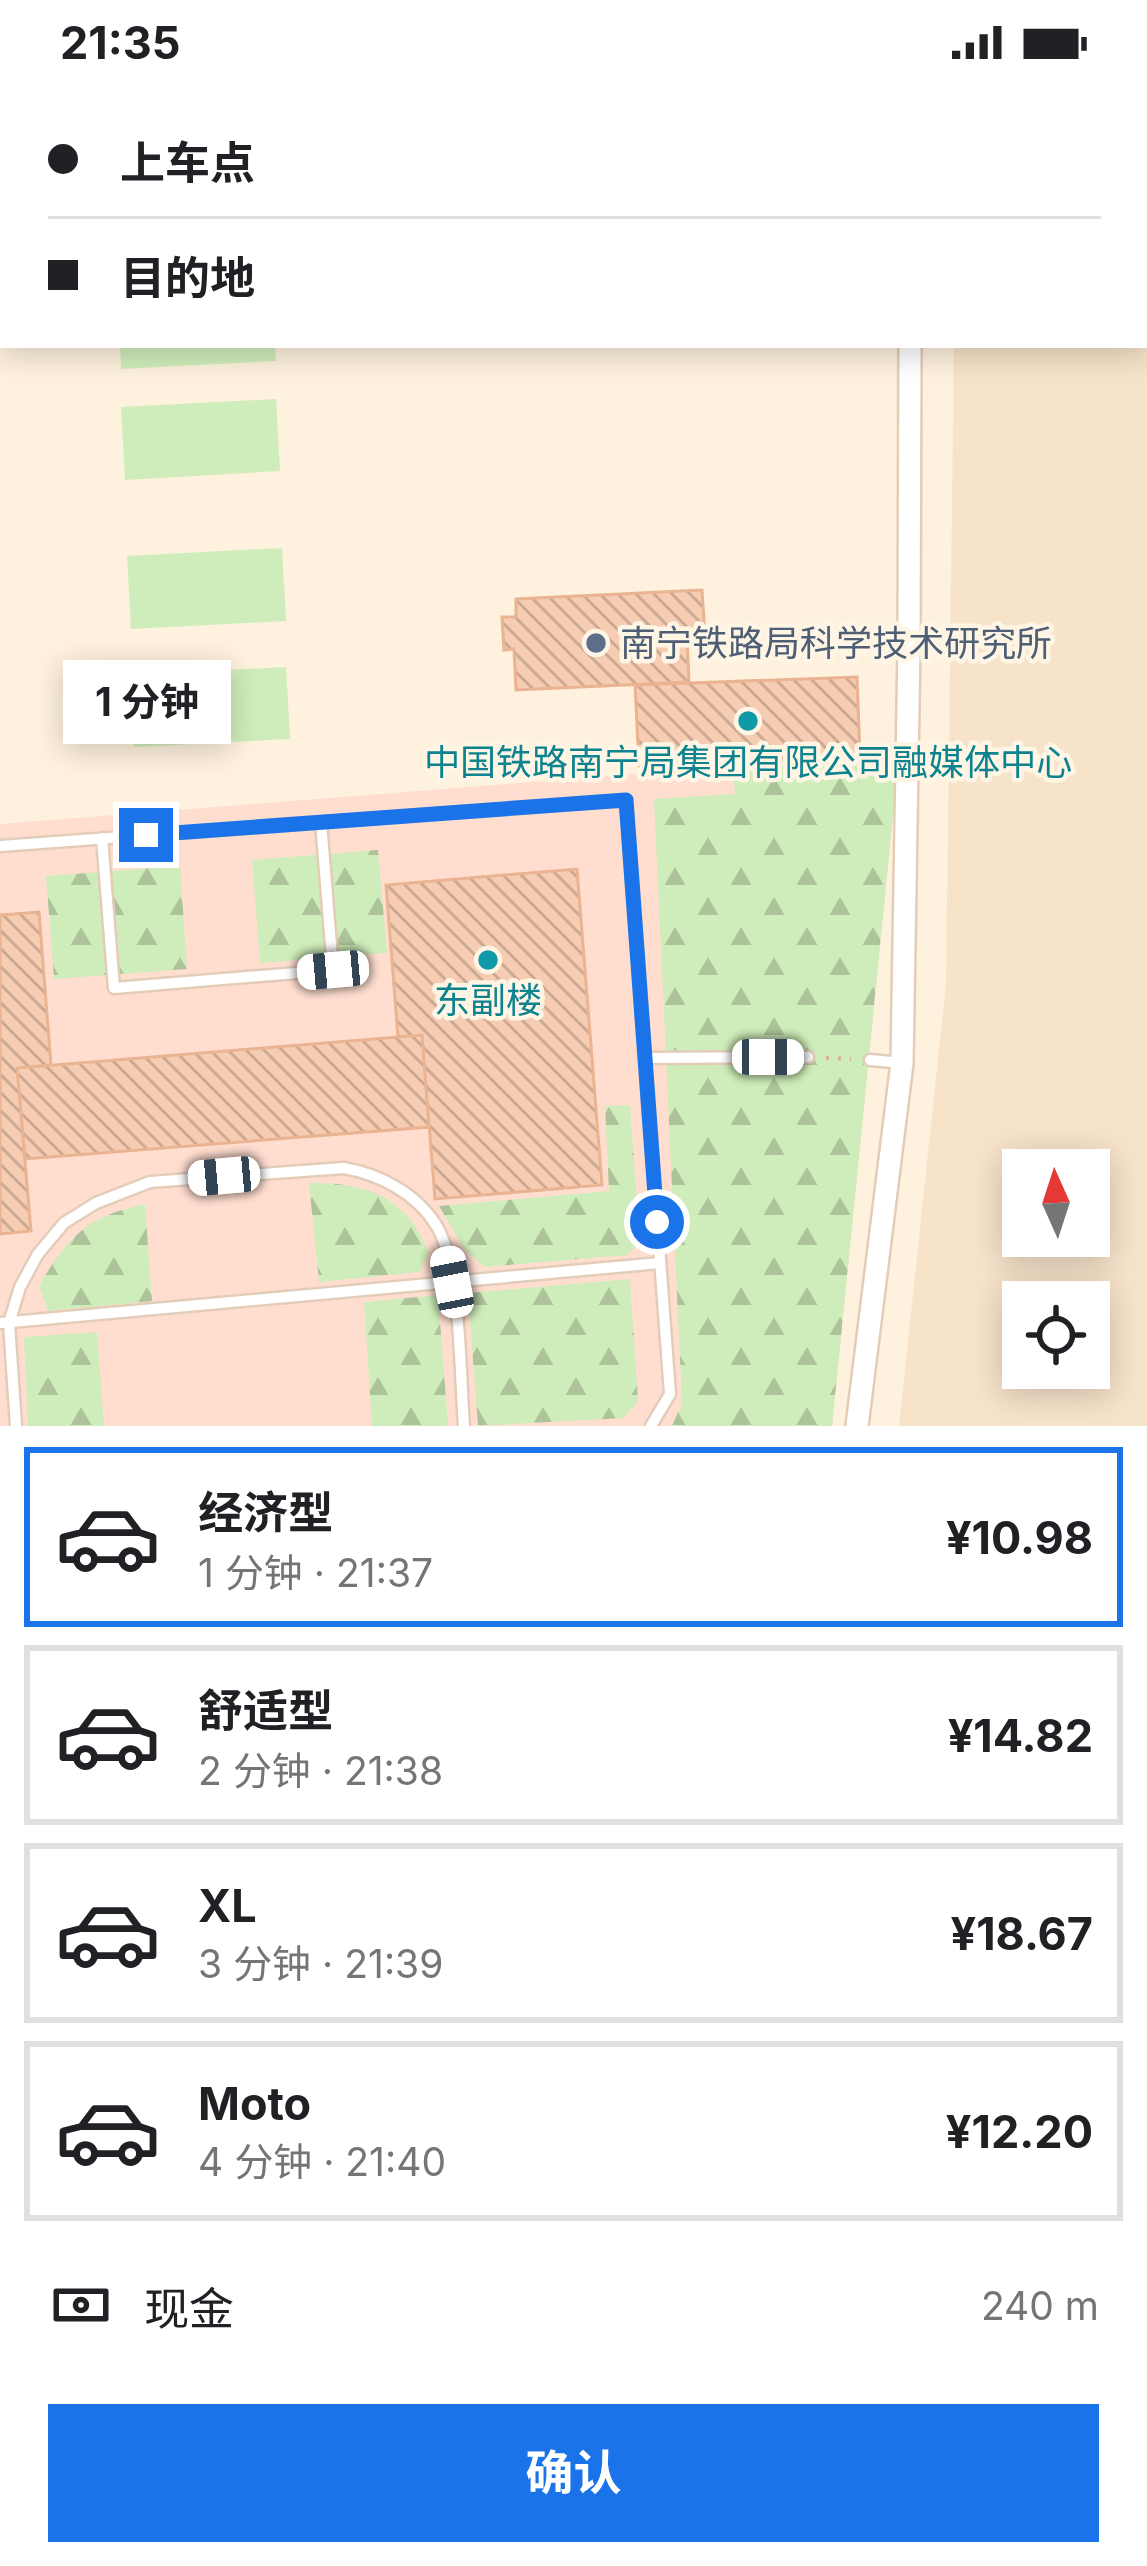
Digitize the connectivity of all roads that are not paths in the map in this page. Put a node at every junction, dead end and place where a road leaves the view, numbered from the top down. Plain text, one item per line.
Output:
1 (910, 348) edge
2 (321, 822) junction
3 (102, 838) junction
4 (0, 846) edge
5 (808, 1057) road end
6 (645, 1058) junction
7 (870, 1060) road end
8 (902, 1063) junction
9 (660, 1263) junction
10 (452, 1282) junction
11 (4, 1323) edge
12 (16, 1426) edge
13 (464, 1426) edge
14 (650, 1426) edge
15 (857, 1426) edge

1 - 8 street
2 - 3 lane
2 - 3 lane
2 - 6 lane
3 - 4 lane
5 - 6 lane
6 - 9 lane
7 - 8 lane
8 - 15 street
9 - 10 lane
9 - 14 lane
10 - 11 lane
10 - 11 lane
10 - 13 lane
11 - 12 lane

